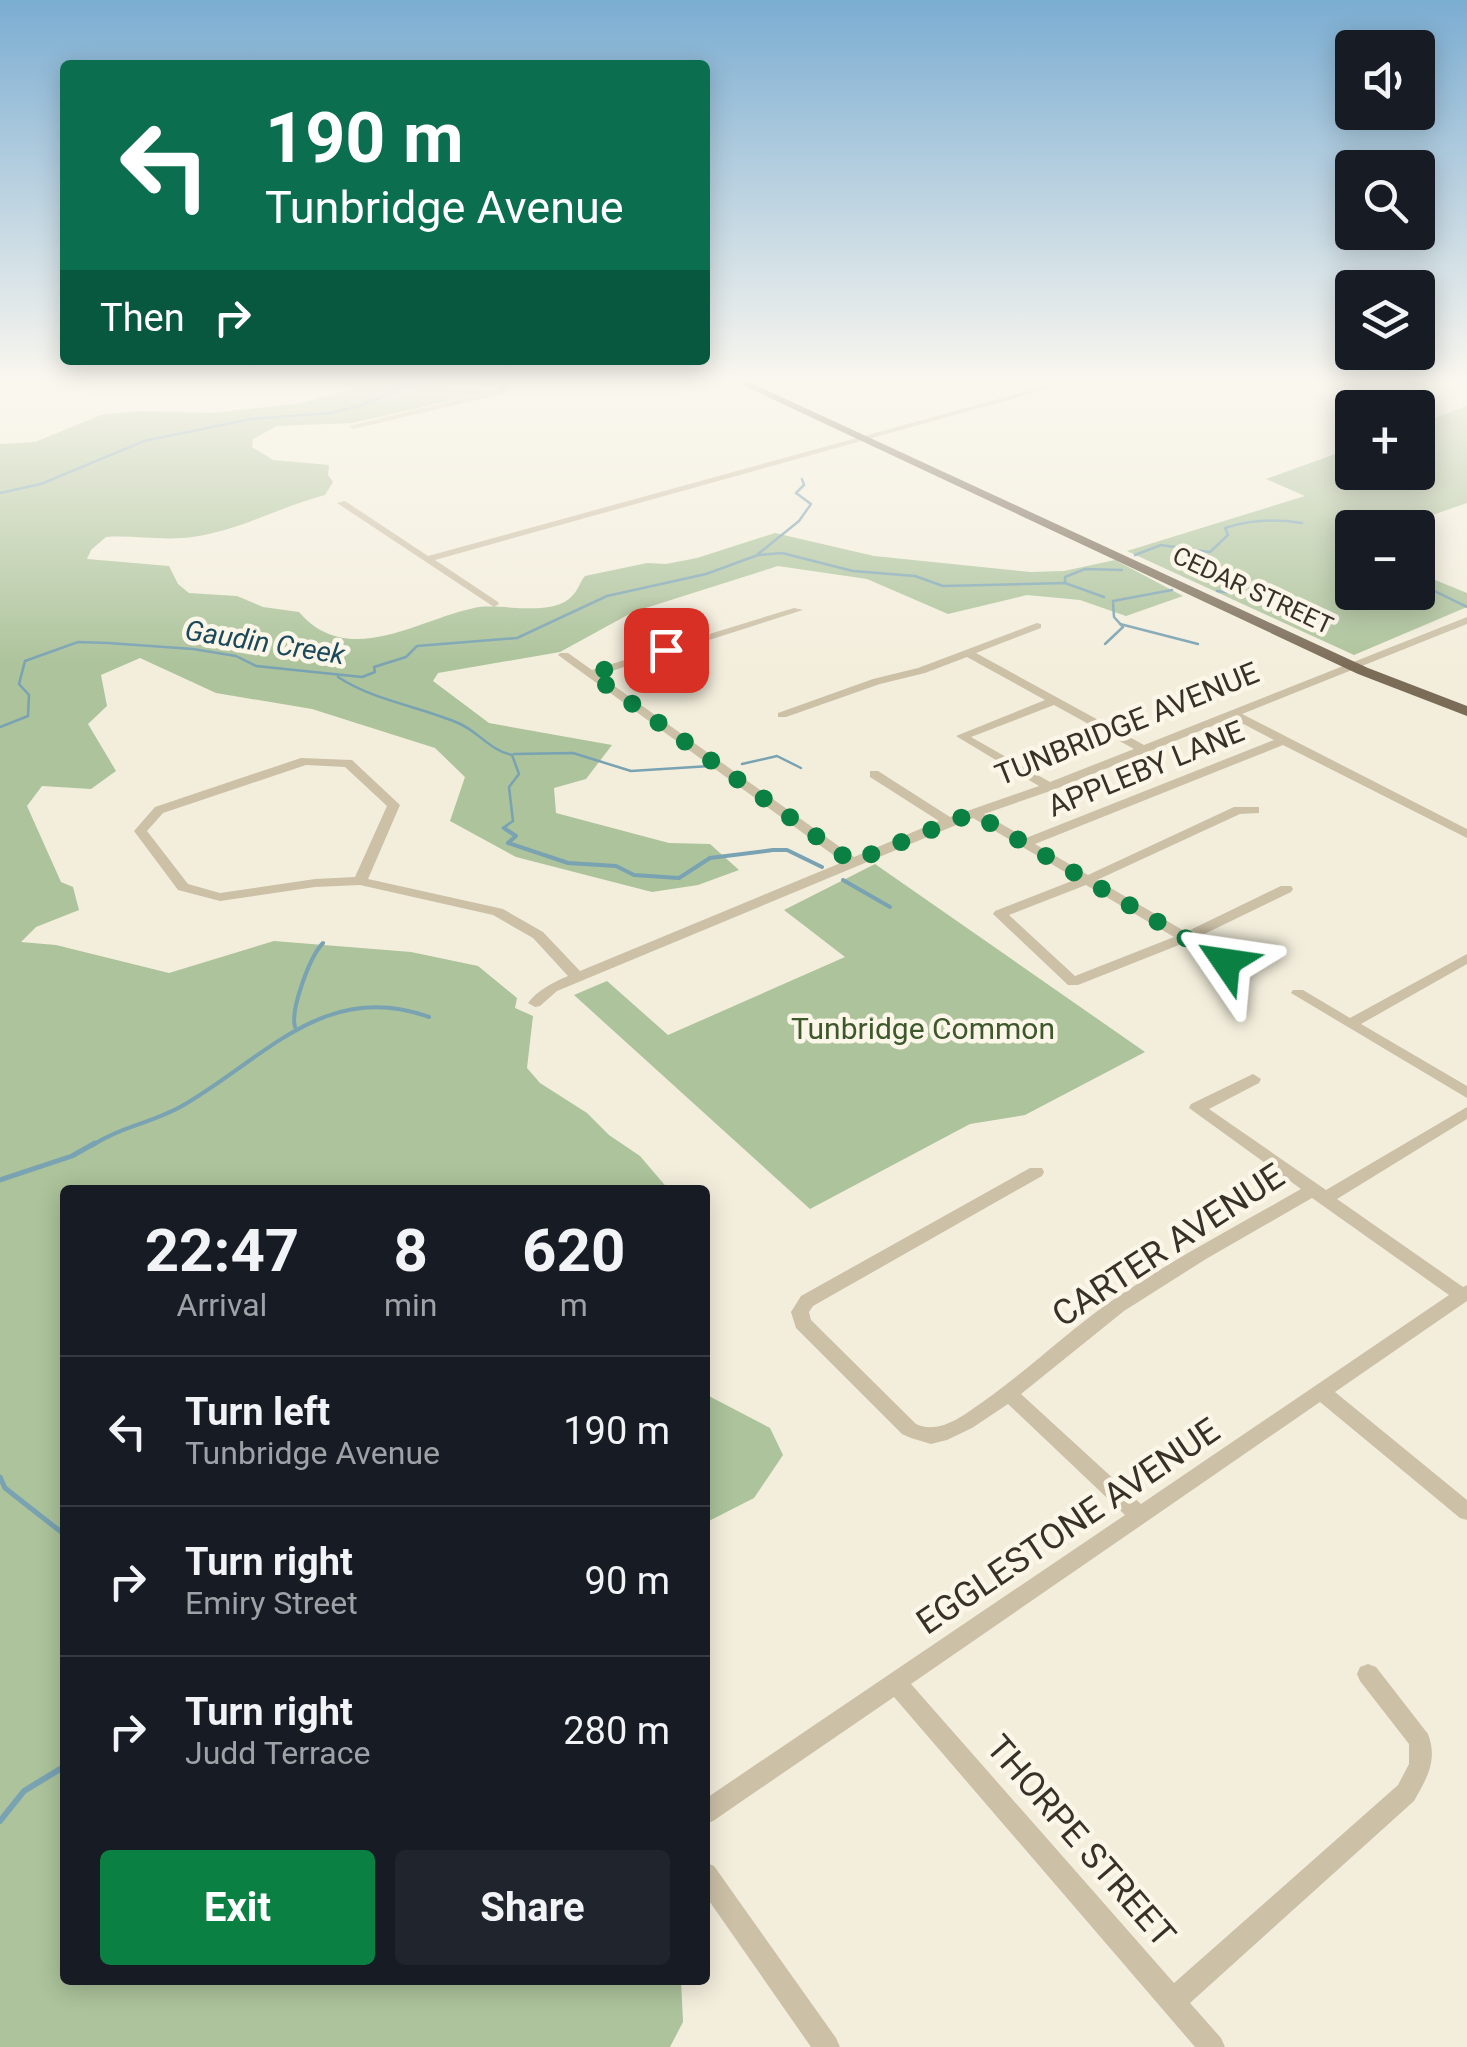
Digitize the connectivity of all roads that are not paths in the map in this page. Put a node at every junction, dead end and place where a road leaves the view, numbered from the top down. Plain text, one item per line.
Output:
1 (725, 477) edge
2 (947, 477) edge
3 (342, 503) dead end
4 (426, 559) junction
5 (494, 604) dead end
6 (798, 610) dead end
7 (1467, 620) edge
8 (1037, 626) dead end
9 (968, 654) junction
10 (564, 655) dead end
11 (1358, 668) junction
12 (591, 674) junction
13 (1054, 701) junction
14 (1467, 711) edge
15 (1231, 713) junction
16 (782, 715) dead end
17 (1467, 722) edge
18 (1284, 740) junction
19 (1143, 748) junction
20 (874, 774) dead end
21 (1049, 787) junction
22 (1255, 810) dead end
23 (973, 813) junction
24 (949, 822) junction
25 (1467, 834) edge
26 (1026, 844) junction
27 (852, 862) junction
28 (1087, 880) junction
29 (360, 882) junction
30 (1286, 890) dead end
31 (1186, 937) junction
32 (1467, 958) edge
33 (1226, 962) dead end
34 (578, 978) junction
35 (1298, 994) dead end
36 (535, 1003) dead end
37 (1352, 1023) junction
38 (1252, 1079) dead end
39 (1467, 1092) edge
40 (1467, 1112) edge
41 (1036, 1172) dead end
42 (1320, 1194) junction
43 (1464, 1294) edge
44 (1321, 1392) junction
45 (1010, 1395) junction
46 (1467, 1512) edge
47 (1140, 1516) junction
48 (1368, 1674) dead end
49 (896, 1682) junction
50 (710, 1810) edge
51 (710, 1881) edge
52 (1174, 2000) junction
53 (826, 2047) edge
54 (1212, 2047) edge

1 - 4 street
2 - 11 main road, CEDAR STREET
3 - 4 street
4 - 5 street
6 - 12 street
7 - 11 street, TUNBRIDGE AVENUE
8 - 9 street
9 - 13 street
9 - 16 street
10 - 12 street
11 - 14 main road, CEDAR STREET
11 - 15 street, TUNBRIDGE AVENUE
11 - 17 main road, CEDAR STREET
12 - 27 street
13 - 19 street
13 - 21 street
15 - 18 street
15 - 19 street, TUNBRIDGE AVENUE
18 - 25 street
18 - 26 street, APPLEBY LANE
19 - 21 street, TUNBRIDGE AVENUE
20 - 24 street
21 - 23 street, TUNBRIDGE AVENUE
22 - 28 street
23 - 24 street, TUNBRIDGE AVENUE
23 - 26 street
24 - 27 street, TUNBRIDGE AVENUE
26 - 28 street
27 - 34 street, TUNBRIDGE AVENUE
28 - 31 street
28 - 31 street
29 - 29 street
29 - 34 street
30 - 31 street
31 - 33 street
32 - 37 street
34 - 36 street, TUNBRIDGE AVENUE
35 - 37 street
37 - 39 street
38 - 42 street
40 - 42 street, CARTER AVENUE
41 - 45 street, CARTER AVENUE
42 - 43 street
42 - 45 street, CARTER AVENUE
43 - 44 street, EGGLESTONE AVENUE
44 - 46 street
44 - 47 street, EGGLESTONE AVENUE
45 - 47 street
47 - 49 street, EGGLESTONE AVENUE
48 - 52 street
49 - 50 street, EGGLESTONE AVENUE
49 - 52 street, THORPE STREET
51 - 53 street
52 - 54 street, THORPE STREET

